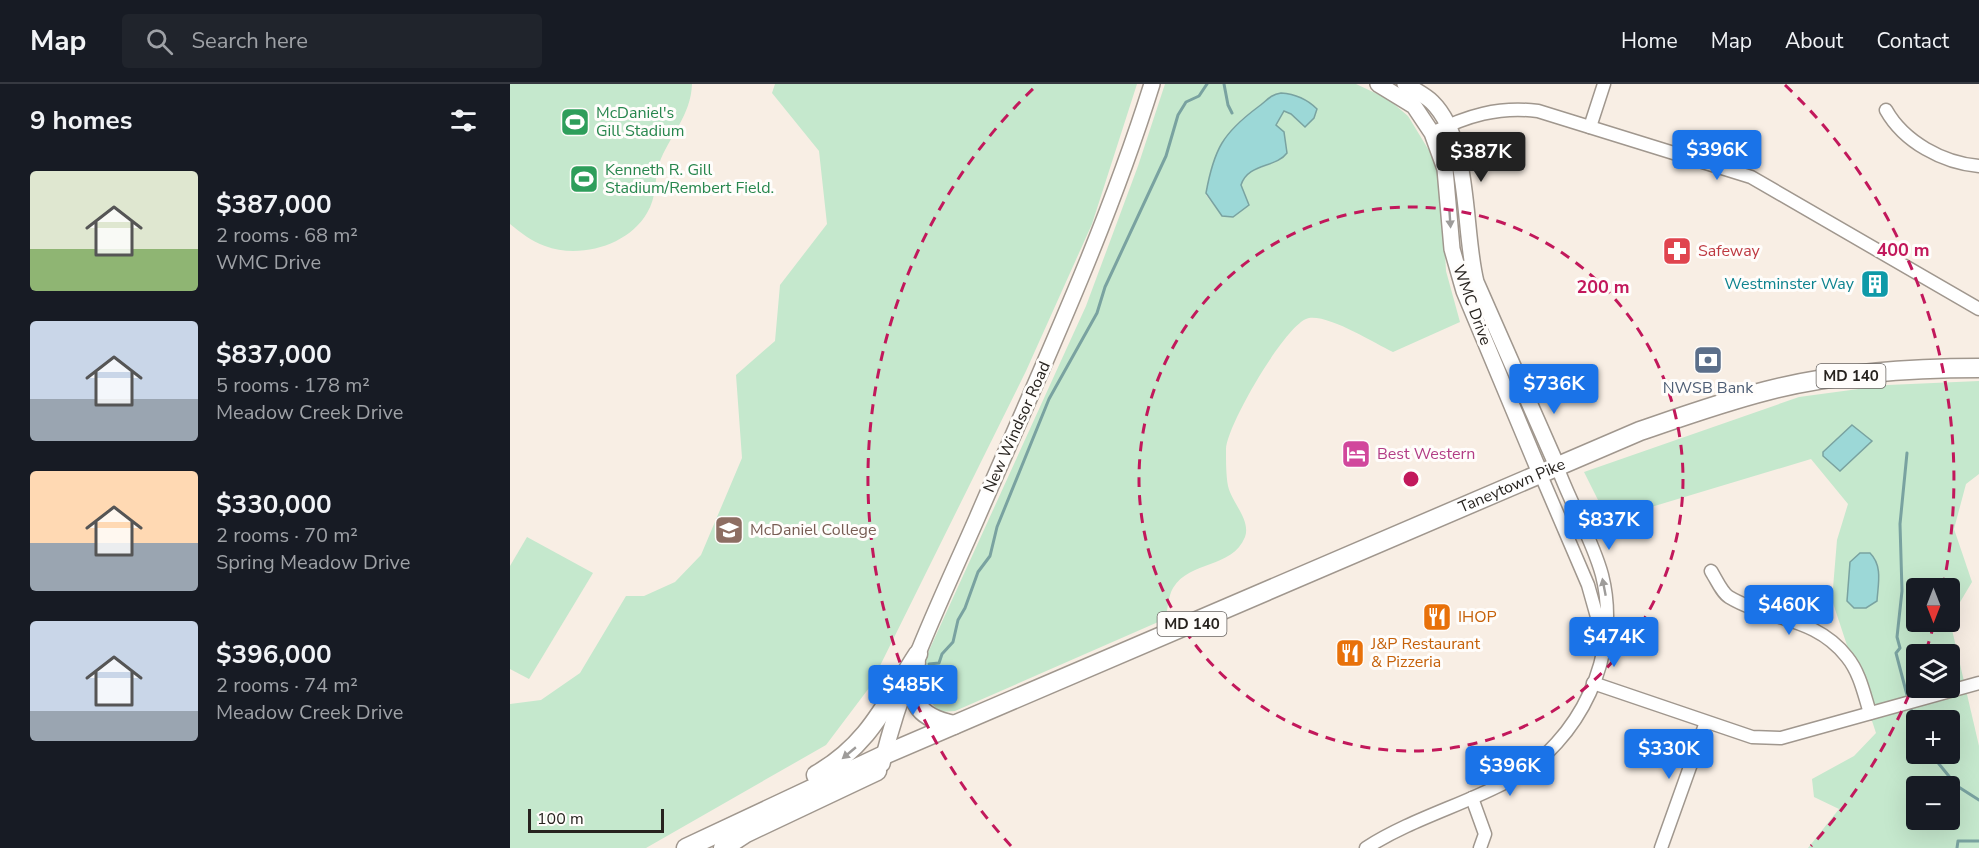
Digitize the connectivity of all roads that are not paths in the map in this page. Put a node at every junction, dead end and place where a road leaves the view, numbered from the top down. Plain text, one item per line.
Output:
1 (1152, 84) edge
2 (1378, 84) edge
3 (1405, 84) edge
4 (1604, 84) edge
5 (1886, 110) dead end
6 (1447, 125) junction
7 (1590, 127) junction
8 (1432, 133) junction
9 (1979, 166) edge
10 (1979, 309) edge
11 (1979, 368) edge
12 (1548, 470) junction
13 (1711, 571) dead end
14 (1603, 645) junction
15 (918, 654) junction
16 (1064, 680) junction
17 (1593, 683) junction
18 (1979, 683) edge
19 (1870, 713) junction
20 (1706, 722) junction
21 (954, 725) junction
22 (883, 762) junction
23 (1472, 798) junction
24 (730, 826) junction
25 (684, 848) edge
26 (723, 848) edge
27 (1366, 848) edge
28 (1480, 848) edge
29 (1661, 848) edge

1 - 15 main road, New Windsor Road
2 - 8 main road, WMC Drive
3 - 6 main road, WMC Drive
4 - 7 street
5 - 9 street
6 - 7 street
6 - 8 street
6 - 12 main road, WMC Drive
7 - 10 street
8 -> 12 main road, WMC Drive
11 - 12 highway, Taneytown Pike / MD 140
12 - 14 street
14 -> 12 street
12 - 16 highway, Taneytown Pike / MD 140
13 - 19 street
14 - 17 street
15 - 21 highway
15 - 22 main road, New Windsor Road
15 -> 24 highway
16 - 21 highway, Taneytown Pike / MD 140
16 - 22 highway, Taneytown Pike / MD 140
17 - 20 street
17 - 23 street
18 - 19 street
19 - 20 street
20 - 29 street
21 - 22 highway, Taneytown Pike / MD 140
22 - 24 highway, MD 140
22 - 26 highway, MD 140
23 - 27 street
23 - 28 street
24 - 25 highway, MD 140

